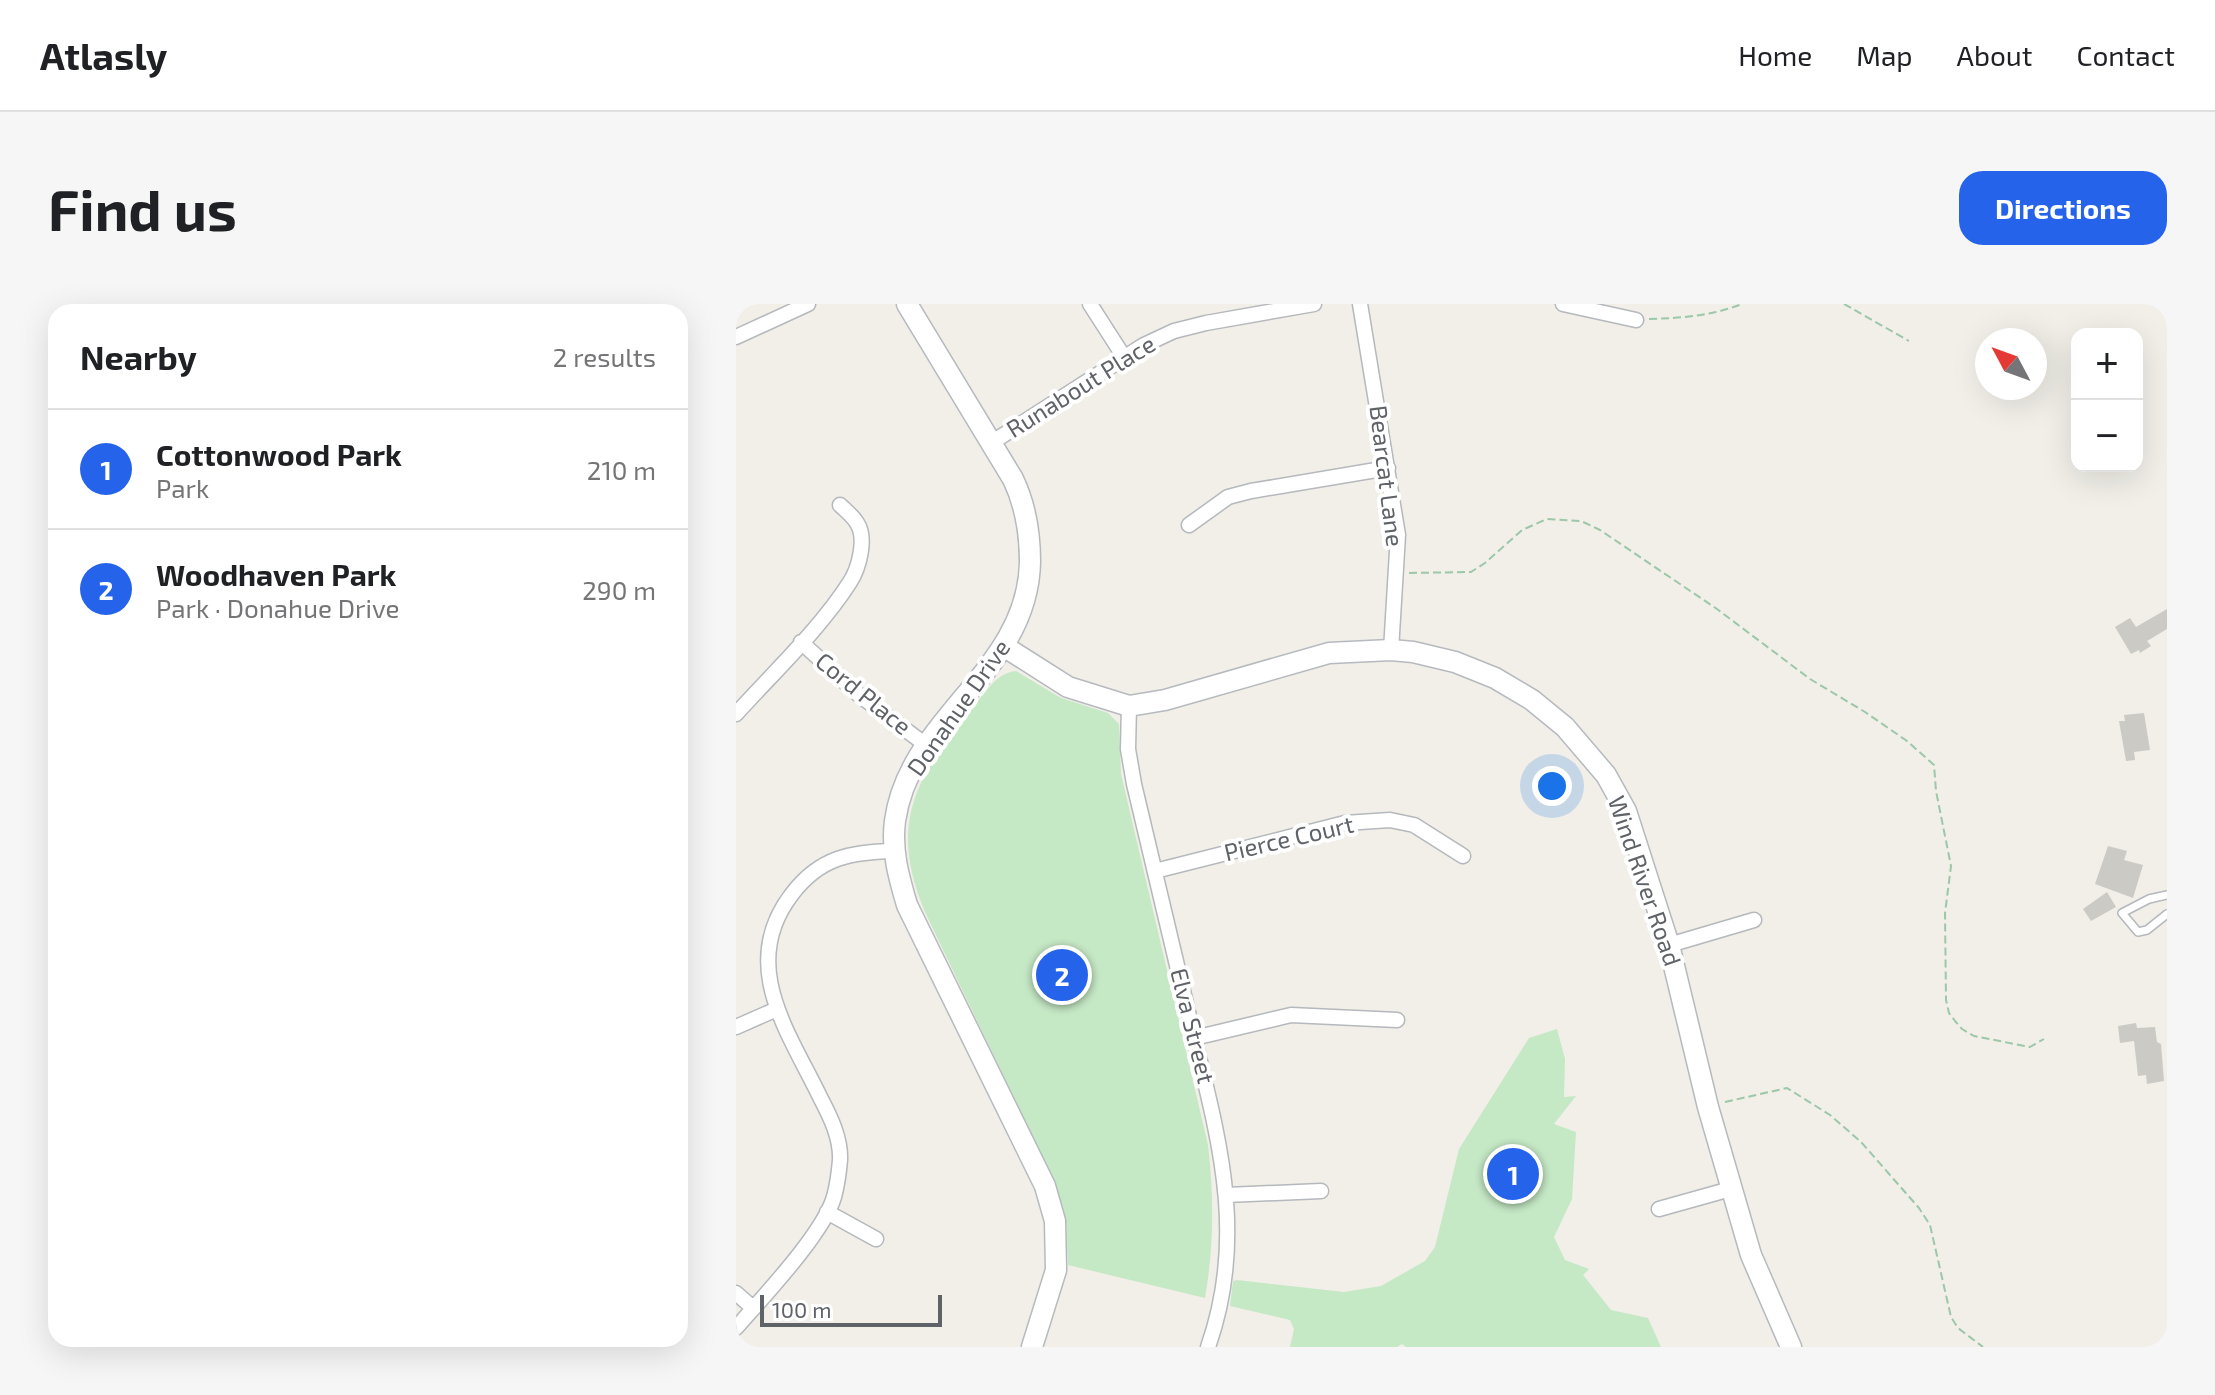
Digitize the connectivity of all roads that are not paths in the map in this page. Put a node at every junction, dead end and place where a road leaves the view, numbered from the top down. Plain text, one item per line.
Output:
1 (808, 304) edge
2 (907, 304) edge
3 (1090, 304) edge
4 (1314, 304) edge
5 (1360, 304) edge
6 (1563, 304) edge
7 (1636, 320) road end
8 (736, 337) edge
9 (1124, 357) junction
10 (991, 443) junction
11 (1388, 468) junction
12 (840, 505) dead end
13 (1189, 525) dead end
14 (801, 642) junction
15 (1005, 647) junction
16 (1391, 650) junction
17 (1129, 706) junction
18 (736, 714) edge
19 (926, 745) junction
20 (894, 851) junction
21 (1463, 856) dead end
22 (1155, 871) junction
23 (2167, 895) edge
24 (2167, 914) edge
25 (1754, 920) dead end
26 (1669, 945) junction
27 (777, 1009) junction
28 (1397, 1020) dead end
29 (736, 1027) edge
30 (1194, 1038) junction
31 (1734, 1188) junction
32 (1321, 1191) dead end
33 (1226, 1195) junction
34 (1659, 1209) dead end
35 (827, 1212) junction
36 (876, 1239) dead end
37 (736, 1293) edge
38 (753, 1308) junction
39 (736, 1328) edge
40 (1032, 1347) edge
41 (1208, 1347) edge
42 (1791, 1347) edge

1 - 8 street
2 - 10 street, Donahue Drive
3 - 9 street
4 - 9 street, Runabout Place
5 - 11 street, Bearcat Lane
6 - 7 street
9 - 10 street, Runabout Place
10 - 15 street, Donahue Drive
11 - 13 street
11 - 16 street, Bearcat Lane
12 - 14 street
14 - 18 street
14 - 19 street, Cord Place
15 - 17 street, Wind River Road
15 - 19 street, Donahue Drive
16 - 17 street, Wind River Road
16 - 26 street, Wind River Road
17 - 22 street, Elva Street
19 - 20 street, Donahue Drive
20 - 27 street
20 - 40 street, Donahue Drive
21 - 22 street, Pierce Court
22 - 30 street, Elva Street
23 - 24 lane
25 - 26 street
26 - 31 street, Wind River Road
27 - 29 street
27 - 35 street
28 - 30 street
30 - 33 street, Elva Street
31 - 34 street
31 - 42 street, Wind River Road
32 - 33 street
33 - 41 street, Elva Street
35 - 36 street
35 - 38 street
37 - 38 street
38 - 39 street

